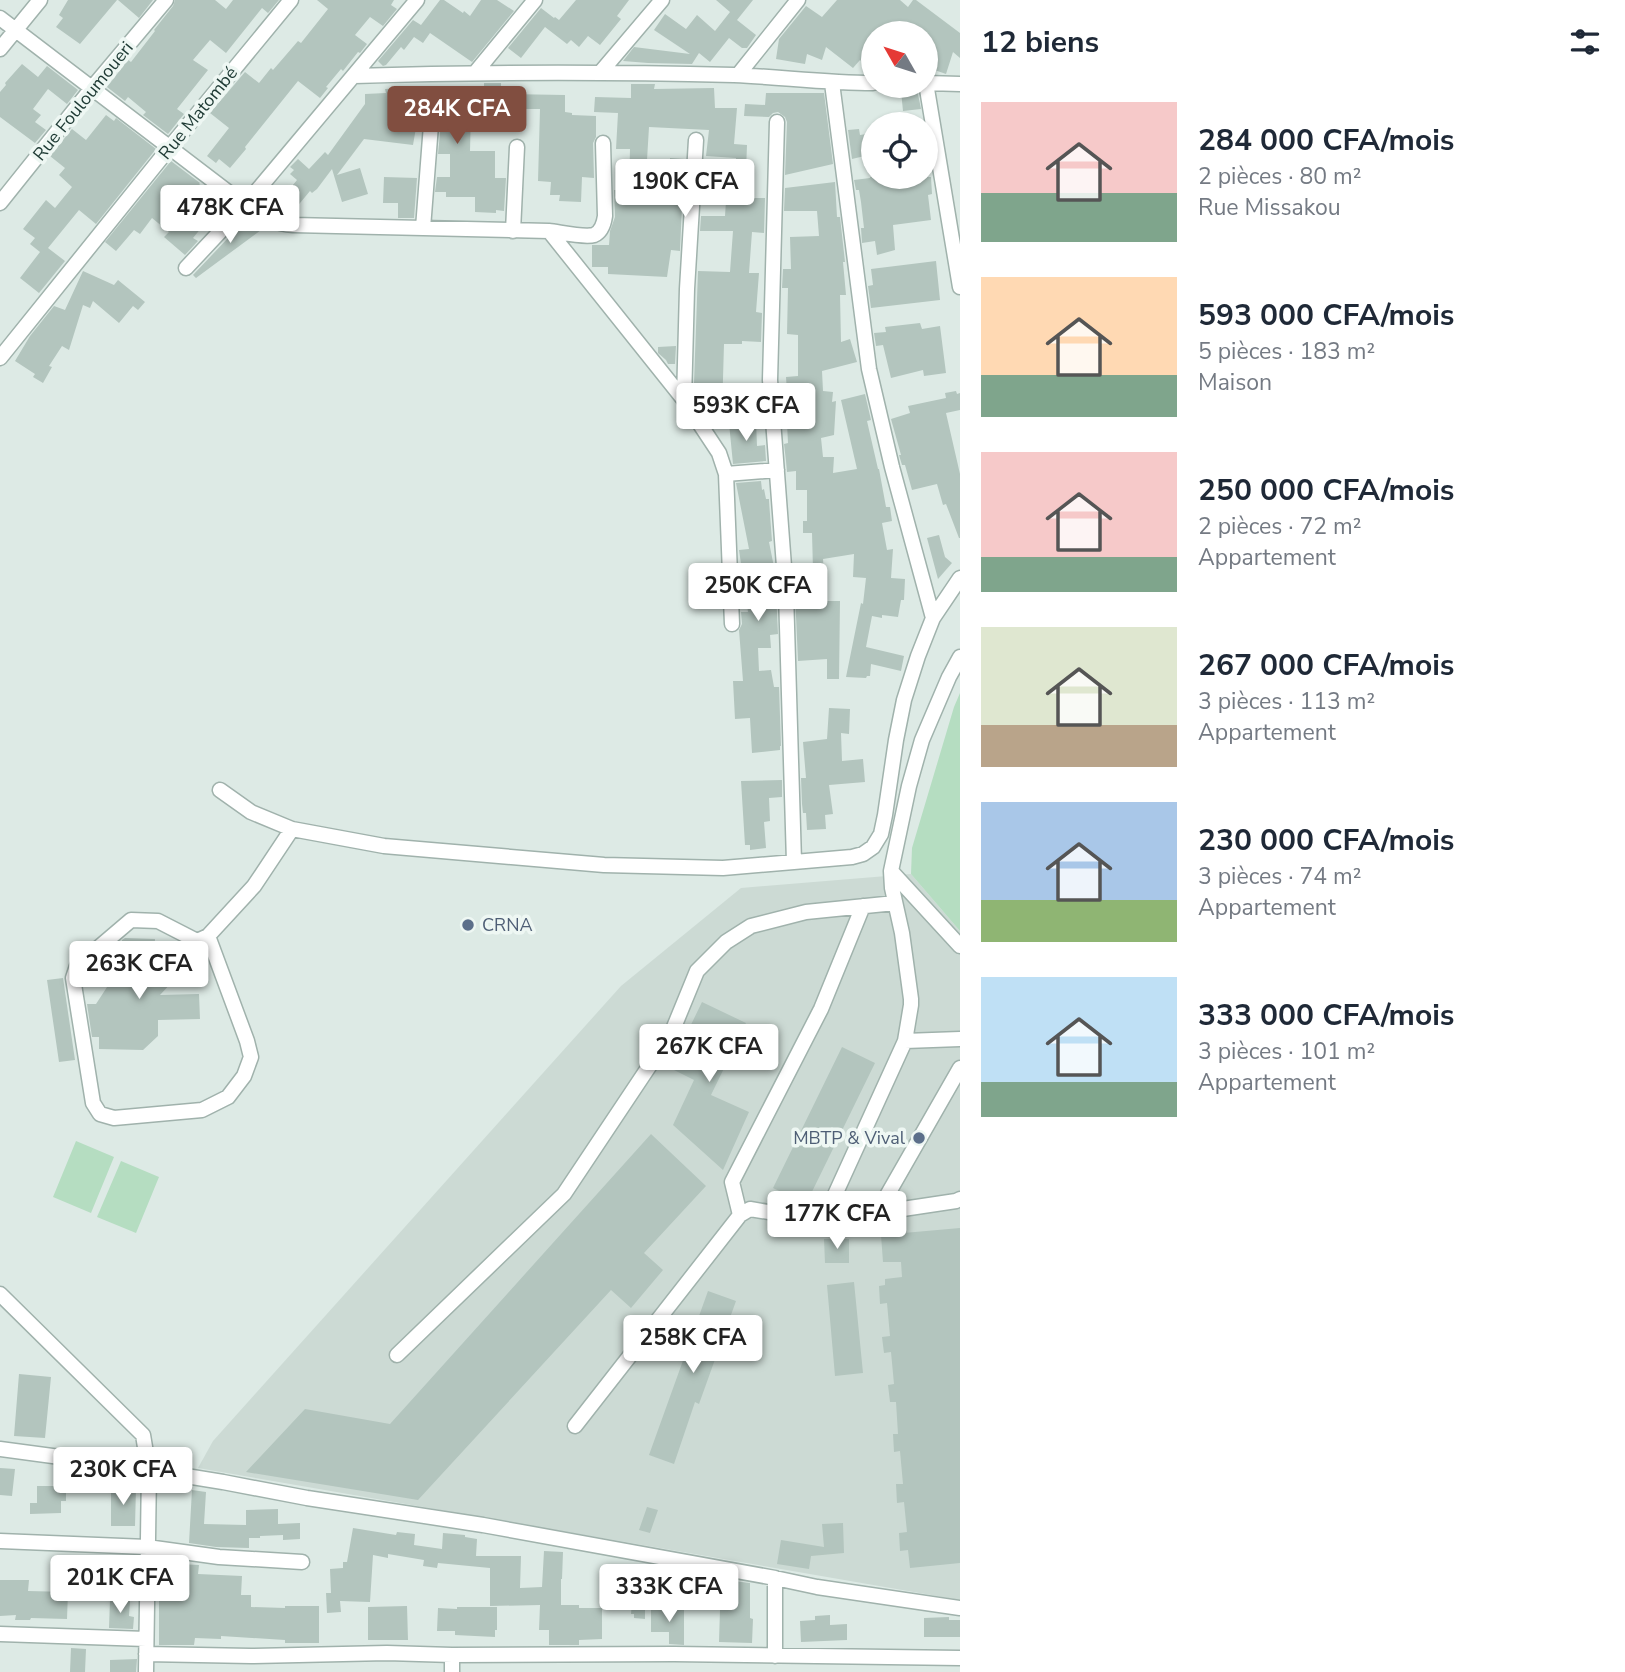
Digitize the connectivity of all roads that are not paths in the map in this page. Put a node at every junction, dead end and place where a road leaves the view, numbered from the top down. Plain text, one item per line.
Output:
1 (40, 0) edge
2 (166, 0) edge
3 (291, 0) edge
4 (417, 0) edge
5 (662, 0) edge
6 (798, 0) edge
7 (528, 2) edge
8 (0, 18) edge
9 (16, 29) junction
10 (0, 49) edge
11 (475, 73) junction
12 (600, 73) junction
13 (738, 75) junction
14 (354, 76) junction
15 (832, 83) junction
16 (861, 83) edge
17 (938, 83) edge
18 (960, 84) edge
19 (92, 88) junction
20 (928, 98) edge
21 (432, 112) dead end
22 (777, 122) dead end
23 (696, 140) dead end
24 (603, 143) dead end
25 (170, 147) junction
26 (517, 147) dead end
27 (0, 203) edge
28 (246, 205) junction
29 (423, 228) junction
30 (513, 231) junction
31 (549, 231) junction
32 (186, 268) dead end
33 (960, 287) edge
34 (0, 358) edge
35 (684, 400) junction
36 (777, 470) junction
37 (726, 474) junction
38 (960, 578) edge
39 (933, 618) junction
40 (732, 624) dead end
41 (960, 657) edge
42 (220, 790) dead end
43 (292, 828) junction
44 (794, 862) junction
45 (891, 871) junction
46 (895, 903) junction
47 (863, 906) junction
48 (208, 936) junction
49 (960, 946) edge
50 (960, 1039) edge
51 (905, 1041) junction
52 (960, 1068) edge
53 (960, 1199) edge
54 (877, 1213) junction
55 (740, 1215) junction
56 (823, 1221) junction
57 (0, 1294) edge
58 (397, 1355) dead end
59 (575, 1426) dead end
60 (0, 1449) edge
61 (149, 1471) junction
62 (0, 1541) edge
63 (147, 1547) junction
64 (302, 1562) dead end
65 (775, 1578) junction
66 (960, 1608) edge
67 (0, 1634) edge
68 (146, 1647) junction
69 (452, 1655) junction
70 (775, 1656) junction
71 (960, 1658) edge
72 (146, 1672) edge
73 (452, 1672) edge

1 - 9 street
2 - 19 street, Rue Fouloumoueri
3 - 25 street, Rue Matombé
4 - 14 street
5 - 12 street
6 - 13 street
7 - 11 street
8 - 9 street
9 - 10 street
9 - 19 street
11 - 12 street
11 - 14 street
12 - 13 street
13 - 15 street
14 - 28 street
15 - 16 street
15 - 39 street
17 - 18 street
19 - 25 street
19 - 27 street, Rue Fouloumoueri
20 - 33 street
21 - 29 street
22 - 36 street
23 - 35 street
24 - 31 street
25 - 28 street
25 - 34 street, Rue Matombé
26 - 30 street
28 - 29 street
28 - 32 street
29 - 30 street
30 - 31 street
31 - 35 street
35 - 37 street
36 - 37 street
36 - 44 street
37 - 40 street
38 - 39 street
39 - 44 street
41 - 45 street
42 - 43 street
43 - 44 street
43 - 48 street
45 - 46 street
45 - 49 street
46 - 47 street
46 - 51 street
47 - 55 street
47 - 58 street
48 - 48 street
50 - 51 street
51 - 56 street
52 - 54 street
53 - 54 street
54 - 56 street
55 - 56 street
55 - 59 street
57 - 61 street
60 - 61 street
61 - 63 street
61 - 65 street
62 - 63 street
63 - 64 street
63 - 68 street
65 - 66 street
65 - 70 street
67 - 68 street
68 - 69 street
68 - 72 street
69 - 70 street
69 - 73 street
70 - 71 street

